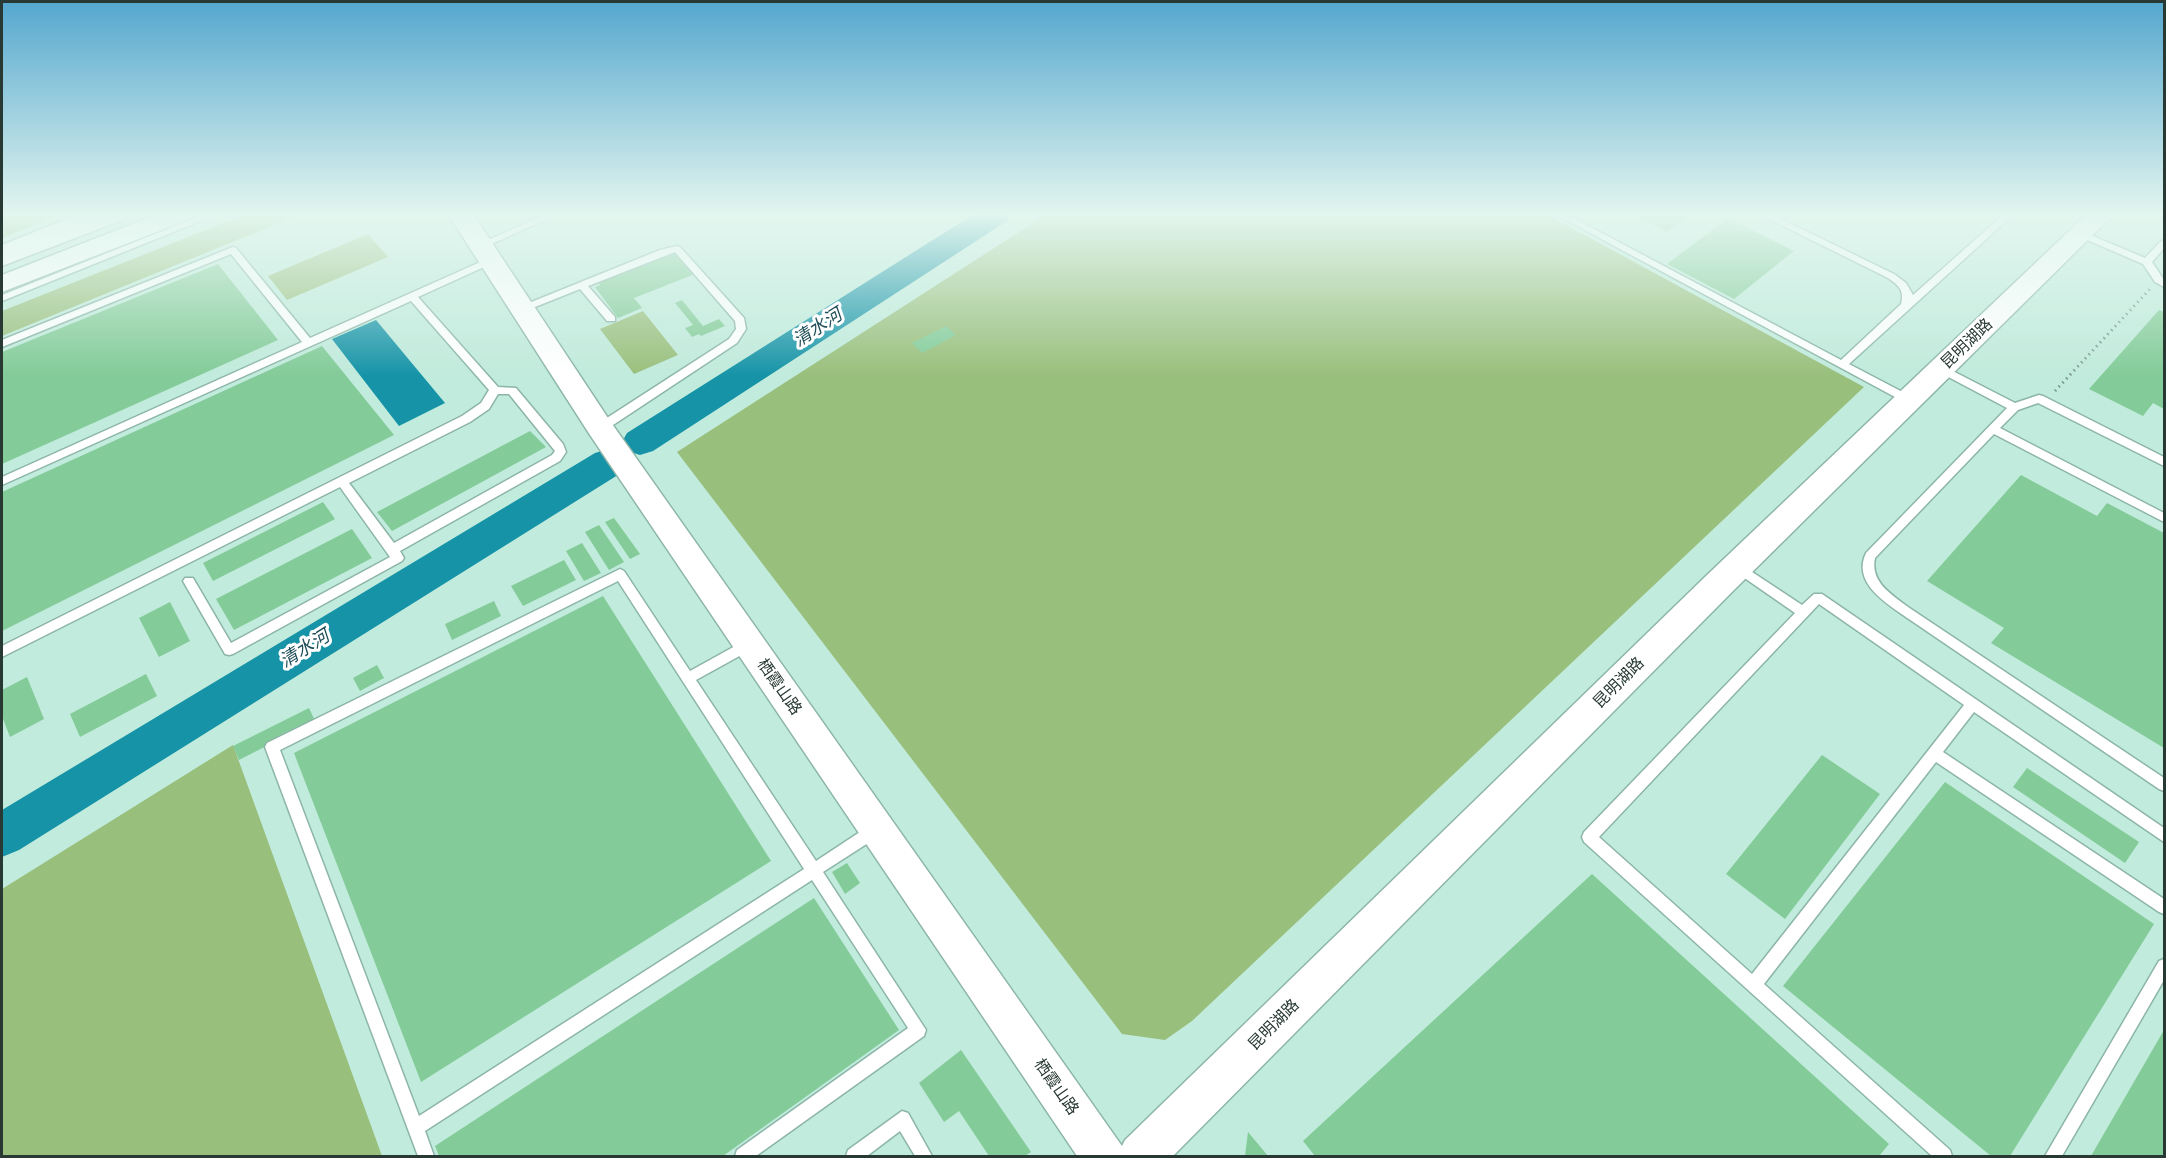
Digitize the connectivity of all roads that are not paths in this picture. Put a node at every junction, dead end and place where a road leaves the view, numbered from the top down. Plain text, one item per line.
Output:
1 (43, 268) edge
2 (78, 268) edge
3 (189, 268) edge
4 (248, 268) edge
5 (459, 268) edge
6 (495, 268) edge
7 (624, 268) edge
8 (694, 268) edge
9 (1660, 268) edge
10 (1872, 268) edge
11 (1948, 268) edge
12 (2045, 268) edge
13 (2152, 268) edge
14 (2162, 282) edge
15 (2, 284) edge
16 (582, 285) junction
17 (412, 296) junction
18 (2, 298) edge
19 (1906, 305) junction
20 (522, 309) junction
21 (611, 319) dead end
22 (308, 342) junction
23 (2, 344) edge
24 (1841, 365) junction
25 (1941, 369) junction
26 (495, 390) junction
27 (1908, 400) junction
28 (2014, 407) junction
29 (600, 428) junction
30 (1994, 429) junction
31 (2164, 462) edge
32 (2, 481) edge
33 (341, 481) junction
34 (2164, 518) edge
35 (392, 550) junction
36 (1737, 567) junction
37 (189, 581) dead end
38 (1803, 612) junction
39 (750, 644) junction
40 (2, 652) edge
41 (688, 678) junction
42 (1973, 704) junction
43 (1934, 753) junction
44 (2164, 785) edge
45 (878, 829) junction
46 (2164, 836) edge
47 (813, 871) junction
48 (2164, 907) edge
49 (2164, 966) edge
50 (1753, 985) junction
51 (415, 1128) junction
52 (426, 1156) edge
53 (742, 1156) edge
54 (854, 1156) edge
55 (924, 1156) edge
56 (1104, 1156) edge
57 (1141, 1156) edge
58 (1944, 1156) edge
59 (2053, 1156) edge

1 - 15 street
2 - 18 lane
3 - 23 lane
4 - 22 lane
5 - 17 lane
6 - 20 street, 栖霞山路
7 - 16 lane
8 - 29 lane
9 - 24 lane
10 - 19 lane
11 - 19 lane
12 - 25 street, 昆明湖路
13 - 14 lane
16 - 20 lane
16 - 21 lane
17 - 22 lane
17 - 26 lane
19 - 24 lane
20 - 29 street, 栖霞山路
22 - 32 lane
24 - 27 lane
25 - 27 street, 昆明湖路
25 - 28 lane
26 - 33 lane
26 - 35 lane
27 - 36 street, 昆明湖路
28 - 30 lane
28 - 31 lane
29 - 39 street, 栖霞山路
30 - 34 lane
30 - 44 lane
33 - 35 lane
33 - 40 lane
35 - 37 lane
36 - 38 lane
36 - 57 street, 昆明湖路
38 - 42 lane
38 - 50 lane
39 - 41 lane
39 - 45 street, 栖霞山路
41 - 47 lane
41 - 51 lane
42 - 43 lane
42 - 46 lane
43 - 48 lane
43 - 50 lane
45 - 47 lane
45 - 56 street, 栖霞山路
47 - 51 lane
47 - 53 lane
49 - 59 lane
50 - 58 lane
51 - 52 lane
54 - 55 lane

